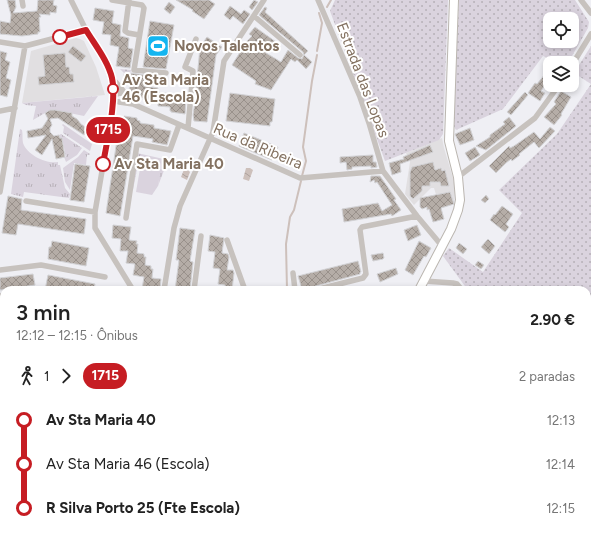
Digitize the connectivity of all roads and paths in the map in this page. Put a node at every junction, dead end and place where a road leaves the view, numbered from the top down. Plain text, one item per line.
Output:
1 (71, 0) edge
2 (112, 0) edge
3 (264, 0) edge
4 (318, 0) edge
5 (454, 0) edge
6 (581, 0) edge
7 (128, 1) edge
8 (591, 13) edge
9 (254, 16) junction
10 (86, 30) junction
11 (591, 34) edge
12 (139, 35) junction
13 (196, 39) dead end
14 (0, 42) edge
15 (25, 46) junction
16 (300, 55) dead end
17 (578, 56) edge
18 (166, 73) dead end
19 (113, 79) junction
20 (554, 92) edge
21 (126, 94) junction
22 (113, 98) junction
23 (131, 103) junction
24 (113, 107) junction
25 (15, 108) junction
26 (0, 111) edge
27 (179, 125) junction
28 (188, 128) junction
29 (210, 138) junction
30 (383, 171) junction
31 (458, 177) junction
32 (0, 192) edge
33 (26, 201) dead end
34 (95, 212) junction
35 (417, 216) junction
36 (126, 218) dead end
37 (202, 236) dead end
38 (228, 240) dead end
39 (442, 246) junction
40 (0, 270) edge
41 (293, 273) dead end
42 (105, 277) dead end
43 (424, 281) junction
44 (131, 286) edge
45 (165, 286) edge
46 (195, 286) edge
47 (244, 286) edge
48 (295, 286) edge
49 (331, 286) edge
50 (421, 286) edge
51 (459, 286) edge
52 (282, 538) edge
53 (291, 538) edge

1 - 10 street
2 - 7 street
3 - 9 street
4 - 30 street, Estrada das Lopas
5 - 31 main road
6 - 8 street
7 - 12 street
7 - 12 street
9 - 16 street
9 - 29 street
10 - 15 street
10 - 19 street
11 - 17 street
12 - 18 street
13 - 28 street
14 - 15 street
15 - 25 street
19 - 21 street
19 - 22 street
20 - 31 street
21 - 22 street
21 - 23 street
22 - 23 street, Rua da Ribeira
22 - 24 street
23 - 24 street
23 - 27 street, Rua da Ribeira
24 - 34 street
25 - 26 street
25 - 32 street
27 - 28 street, Rua da Ribeira
27 - 36 street
28 - 29 street, Rua da Ribeira
29 - 30 street, Rua da Ribeira
29 - 45 street
30 - 35 street, Estrada das Lopas
31 - 39 main road
33 - 34 street
34 - 44 street
35 - 39 street, Estrada das Lopas
35 - 49 street
37 - 46 street
38 - 47 street
39 - 43 main road
40 - 42 street
41 - 48 street
43 - 50 main road
43 - 51 street
52 - 53 street

